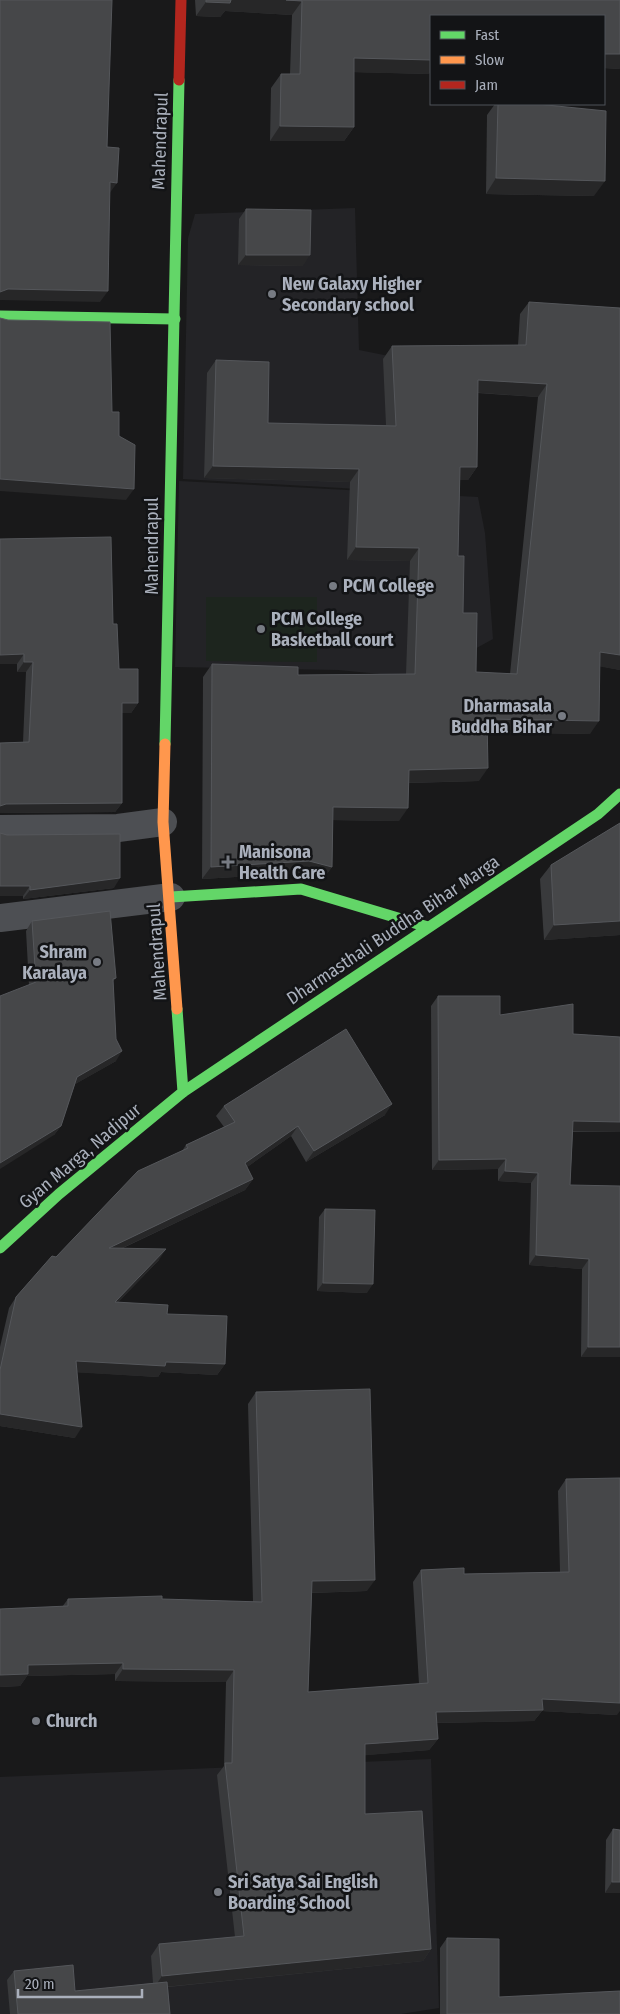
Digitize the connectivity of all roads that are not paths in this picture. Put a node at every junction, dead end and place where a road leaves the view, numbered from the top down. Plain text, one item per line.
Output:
1 (181, 0) edge
2 (0, 316) edge
3 (174, 319) junction
4 (620, 794) edge
5 (163, 822) junction
6 (0, 829) edge
7 (170, 897) junction
8 (0, 918) edge
9 (428, 927) junction
10 (184, 1092) junction
11 (0, 1248) edge

1 - 3 main road, Mahendrapul
2 - 3 main road
3 - 5 main road, Mahendrapul
4 - 9 main road, Dharmasthali Buddha Bihar Marga
5 - 6 street
5 - 7 main road, Mahendrapul
7 - 8 street
7 - 9 main road
7 - 10 main road, Mahendrapul
9 - 10 main road, Dharmasthali Buddha Bihar Marga
10 - 11 main road, Gyan Marga, Nadipur

